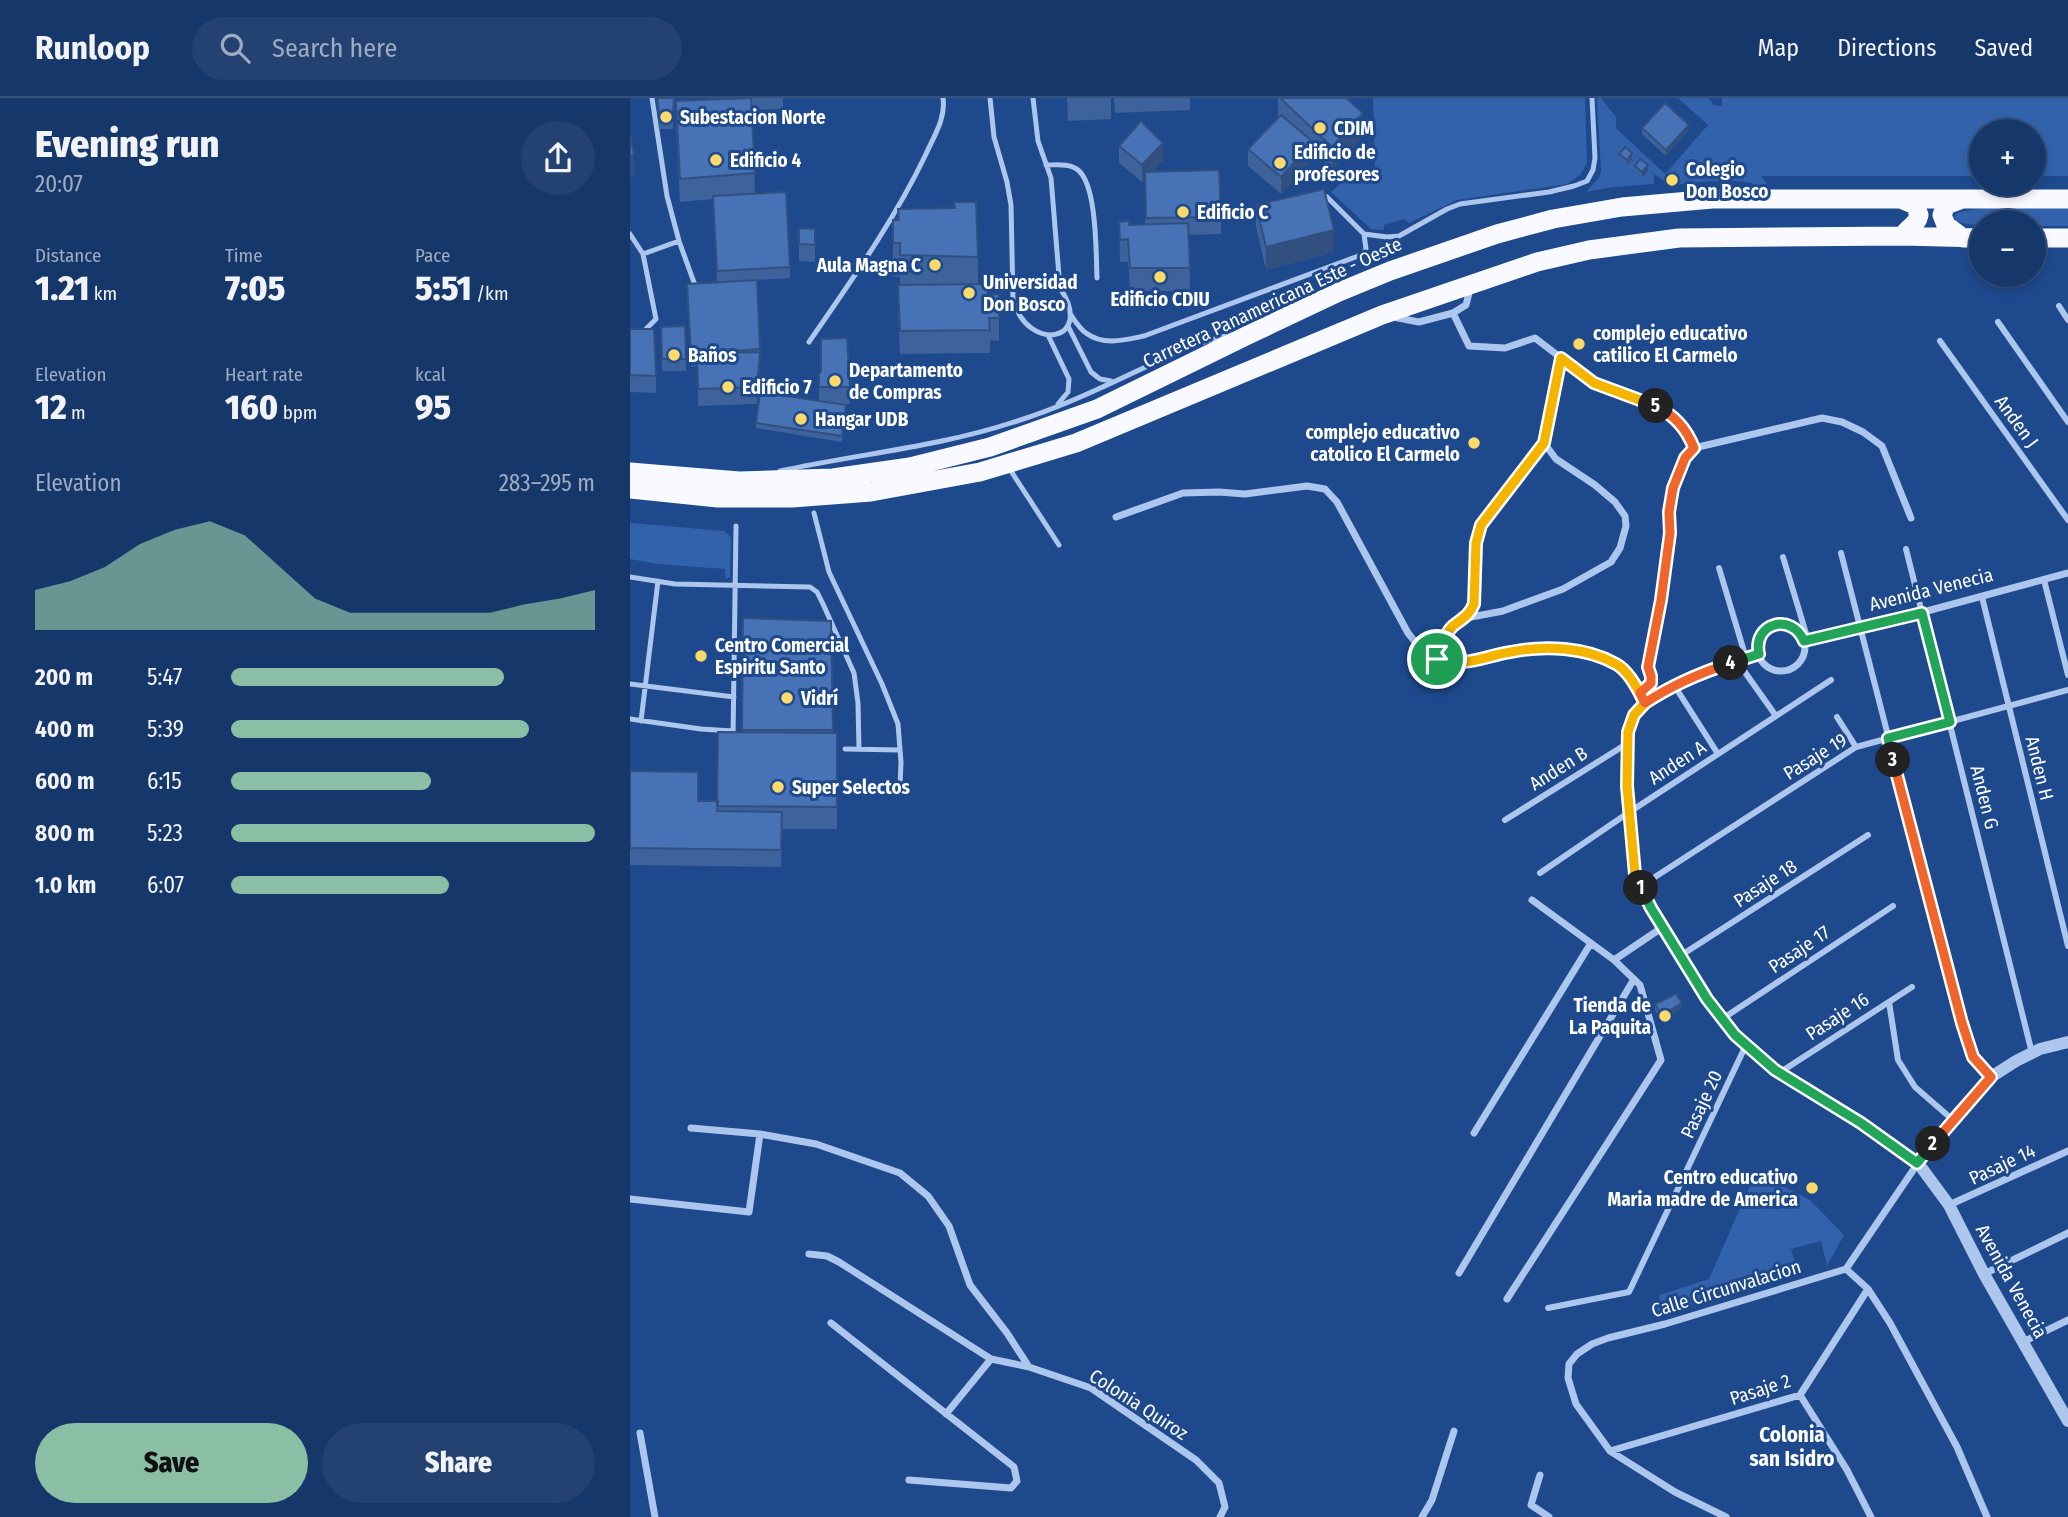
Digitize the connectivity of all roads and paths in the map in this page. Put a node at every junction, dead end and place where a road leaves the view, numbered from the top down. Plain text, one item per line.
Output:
1 (652, 98) edge
2 (943, 98) edge
3 (990, 98) edge
4 (1033, 98) edge
5 (1592, 98) edge
6 (1046, 165) junction
7 (1327, 197) edge
8 (1899, 199) junction
9 (1963, 199) junction
10 (2068, 199) edge
11 (630, 234) edge
12 (1364, 234) junction
13 (1903, 236) junction
14 (1969, 236) edge
15 (1969, 238) edge
16 (2046, 238) edge
17 (2068, 239) edge
18 (679, 241) junction
19 (643, 254) junction
20 (1097, 278) dead end
21 (1472, 284) junction
22 (696, 288) edge
23 (2059, 306) dead end
24 (1453, 313) junction
25 (1071, 315) junction
26 (1382, 315) junction
27 (2068, 320) edge
28 (1998, 322) dead end
29 (1068, 326) junction
30 (630, 332) edge
31 (1048, 335) junction
32 (1248, 335) junction
33 (1940, 341) dead end
34 (809, 342) dead end
35 (1561, 358) junction
36 (1118, 380) junction
37 (1057, 406) junction
38 (2068, 422) edge
39 (1544, 443) junction
40 (1694, 448) junction
41 (1006, 464) junction
42 (630, 472) edge
43 (739, 481) junction
44 (630, 489) edge
45 (814, 513) dead end
46 (1116, 517) dead end
47 (1911, 518) dead end
48 (2068, 520) edge
49 (736, 526) dead end
50 (1059, 545) dead end
51 (1906, 549) dead end
52 (1841, 553) dead end
53 (1783, 557) dead end
54 (1719, 568) dead end
55 (2068, 573) edge
56 (630, 577) edge
57 (2044, 580) junction
58 (658, 581) junction
59 (735, 585) junction
60 (1982, 597) junction
61 (1922, 613) junction
62 (1466, 618) junction
63 (735, 621) junction
64 (748, 621) edge
65 (817, 621) edge
66 (830, 621) junction
67 (1859, 628) junction
68 (1806, 640) junction
69 (1759, 654) junction
70 (1745, 658) junction
71 (1437, 659) junction
72 (1737, 661) junction
73 (2068, 675) edge
74 (1831, 680) dead end
75 (630, 684) edge
76 (1674, 685) junction
77 (646, 686) junction
78 (2068, 690) edge
79 (1640, 693) junction
80 (733, 697) junction
81 (1645, 703) junction
82 (2009, 706) junction
83 (1776, 716) junction
84 (1837, 717) dead end
85 (630, 719) edge
86 (641, 721) junction
87 (1950, 722) junction
88 (733, 731) junction
89 (1888, 738) junction
90 (1628, 743) junction
91 (1856, 747) junction
92 (733, 748) edge
93 (845, 749) dead end
94 (859, 749) junction
95 (900, 750) junction
96 (1718, 754) junction
97 (853, 786) dead end
98 (1628, 813) junction
99 (1505, 820) dead end
100 (1868, 835) dead end
101 (1540, 873) dead end
102 (1641, 886) junction
103 (1532, 900) dead end
104 (1893, 906) dead end
105 (1663, 928) junction
106 (1591, 943) junction
107 (2068, 946) edge
108 (1680, 956) junction
109 (1614, 960) junction
110 (1634, 979) junction
111 (1913, 986) dead end
112 (1889, 1002) junction
113 (1722, 1019) junction
114 (2068, 1042) edge
115 (1746, 1045) junction
116 (2032, 1053) junction
117 (1779, 1073) junction
118 (1991, 1077) junction
119 (1953, 1120) junction
120 (691, 1128) dead end
121 (1474, 1133) dead end
122 (760, 1134) junction
123 (2068, 1151) edge
124 (1917, 1163) junction
125 (630, 1199) edge
126 (1949, 1205) junction
127 (2068, 1233) edge
128 (809, 1254) dead end
129 (1846, 1269) junction
130 (1459, 1273) dead end
131 (1983, 1273) junction
132 (1868, 1289) junction
133 (1507, 1299) dead end
134 (1548, 1308) dead end
135 (2068, 1320) edge
136 (831, 1323) dead end
137 (2023, 1342) junction
138 (990, 1359) junction
139 (1029, 1367) junction
140 (1800, 1395) junction
141 (946, 1414) junction
142 (2067, 1417) edge
143 (1454, 1431) dead end
144 (640, 1433) dead end
145 (1610, 1451) junction
146 (1540, 1475) dead end
147 (909, 1480) dead end
148 (655, 1517) edge
149 (1220, 1517) edge
150 (1422, 1517) edge
151 (1549, 1517) edge
152 (1726, 1517) edge
153 (1871, 1517) edge
154 (1987, 1517) edge

1 - 18 lane
2 - 34 lane
3 - 31 lane
4 - 6 lane
5 - 12 lane
6 - 20 lane
6 - 25 lane
7 - 12 lane
8 - 9 highway, Carretera Panamericana Este - Oeste
8 - 13 highway
8 - 32 highway, Carretera Panamericana Este - Oeste
9 - 10 highway, Carretera Panamericana Este - Oeste
9 - 14 highway
11 - 19 lane
12 - 25 lane
13 - 15 highway
13 - 21 highway
16 - 17 highway
18 - 19 lane
18 - 22 lane
19 - 30 lane
21 - 24 street
21 - 26 highway
23 - 27 street
24 - 26 street
24 - 35 street
25 - 29 lane
26 - 41 highway
28 - 38 street
29 - 31 lane
29 - 36 lane
31 - 37 lane
32 - 36 lane
32 - 43 highway, Carretera Panamericana Este - Oeste
33 - 48 street, Anden J
35 - 39 street
35 - 40 street
36 - 37 lane
37 - 43 lane
39 - 62 street
39 - 62 street
40 - 47 street
40 - 79 street
41 - 44 highway
41 - 50 lane
42 - 43 highway, Carretera Panamericana Este - Oeste
45 - 95 lane
46 - 71 street
49 - 59 lane
51 - 61 street, Anden G
52 - 67 street
53 - 68 street
54 - 70 street
55 - 57 street, Avenida Venecia
56 - 58 lane
57 - 60 street, Avenida Venecia
57 - 73 street
58 - 59 lane
58 - 77 lane
59 - 63 lane
59 - 66 lane
60 - 61 street, Avenida Venecia
60 - 82 street, Anden H
61 - 67 street, Avenida Venecia
61 - 87 street, Anden G
62 - 71 street
63 - 64 lane
63 - 80 lane
65 - 66 lane
66 - 94 lane
67 - 68 street, Avenida Venecia
67 - 89 street
68 - 69 street
68 - 69 street
69 - 70 street
70 - 72 street
71 - 79 street
72 - 76 street
72 - 83 street
74 - 83 street, Anden A
75 - 77 lane
76 - 81 street
76 - 96 street
77 - 80 lane
77 - 86 lane
78 - 82 street, Pasaje 19
79 - 81 street
80 - 88 lane
81 - 90 street
82 - 87 street, Pasaje 19
82 - 107 street, Anden H
83 - 96 street, Anden A
84 - 91 street
85 - 86 lane
86 - 88 lane
87 - 89 street, Pasaje 19
87 - 116 street, Anden G
88 - 92 lane
89 - 91 street, Pasaje 19
89 - 118 street
90 - 98 street
90 - 99 street, Anden B
91 - 102 street, Pasaje 19
93 - 94 lane
94 - 95 lane
95 - 97 lane
96 - 98 street, Anden A
98 - 101 street, Anden A
98 - 102 street
100 - 108 street, Pasaje 18
102 - 105 street
103 - 106 street
104 - 113 street, Pasaje 17
105 - 108 street
105 - 109 street
106 - 109 street
106 - 121 street
108 - 113 street
109 - 110 street
110 - 130 street
110 - 133 street
111 - 112 street, Pasaje 16
112 - 117 street, Pasaje 16
112 - 119 street
113 - 115 street
114 - 116 street
115 - 117 street
115 - 134 street, Pasaje 20
116 - 118 street
117 - 124 street
118 - 119 street
119 - 124 street
120 - 122 street
122 - 125 street
122 - 139 street
123 - 126 street, Pasaje 14
124 - 126 street, Avenida Venecia
124 - 129 street
126 - 131 street, Avenida Venecia
127 - 131 street
128 - 138 street
129 - 132 street
129 - 145 street, Calle Circunvalacion
131 - 137 street, Avenida Venecia
132 - 140 street, Pasaje 2
132 - 154 street
135 - 137 street
136 - 141 street
137 - 142 street, Avenida Venecia
138 - 139 street, Colonia Quiroz
138 - 141 street
139 - 149 street, Colonia Quiroz
140 - 145 street, Pasaje 2
140 - 153 street
141 - 147 street
143 - 150 street
144 - 148 street
145 - 152 street, Calle Circunvalacion
146 - 151 street

